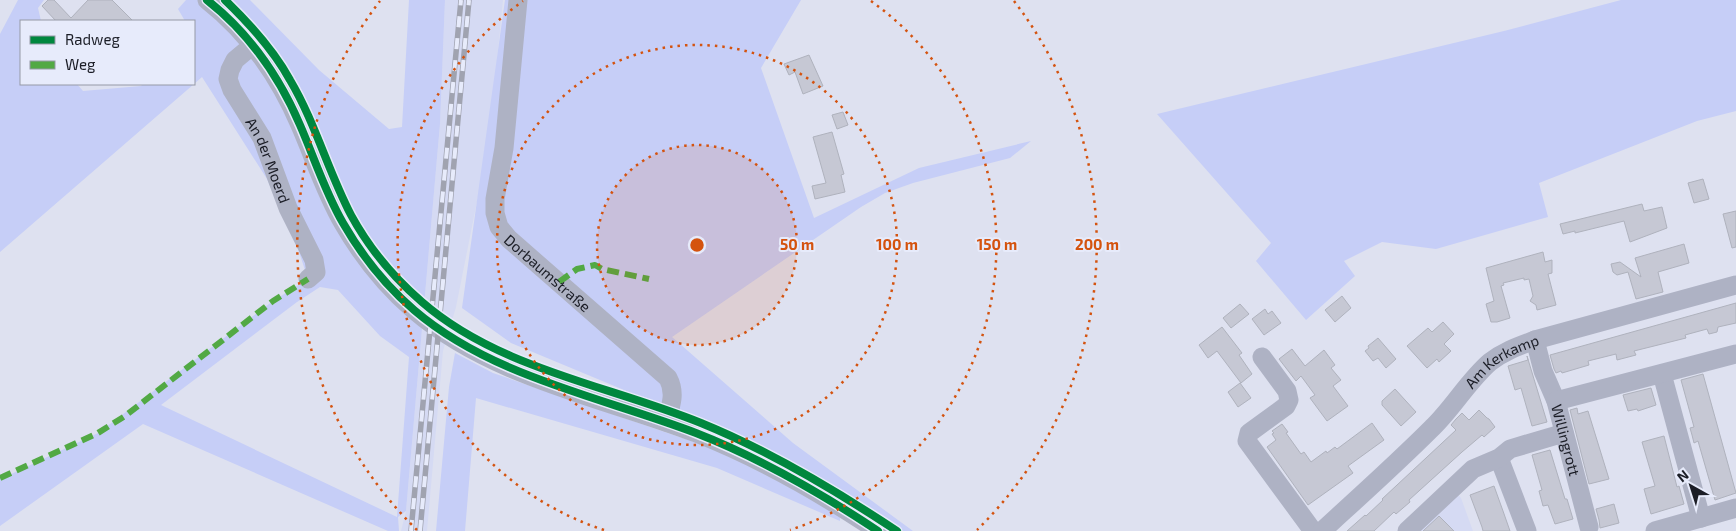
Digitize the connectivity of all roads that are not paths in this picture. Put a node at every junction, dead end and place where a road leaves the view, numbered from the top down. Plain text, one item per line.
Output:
1 (207, 0) edge
2 (518, 0) edge
3 (253, 45) junction
4 (308, 279) dead end
5 (1736, 285) edge
6 (1535, 340) junction
7 (1736, 354) edge
8 (1262, 357) dead end
9 (1662, 374) junction
10 (1556, 401) junction
11 (666, 422) junction
12 (1564, 433) junction
13 (1499, 458) junction
14 (1736, 508) edge
15 (1701, 518) junction
16 (1587, 530) edge
17 (878, 531) edge
18 (1313, 531) edge
19 (1322, 531) edge
20 (1408, 531) edge
21 (1527, 531) edge
22 (1655, 531) edge

1 - 3 street
2 - 11 street, Dorbaumstraße
3 - 4 street, An der Moerd
3 - 11 street
5 - 6 street, Am Kerkamp
6 - 10 street
6 - 19 street, Am Kerkamp
7 - 9 street, Willingrott
8 - 18 street
9 - 10 street, Willingrott
9 - 15 street
10 - 12 street, Willingrott
11 - 17 street
12 - 13 street
12 - 16 street, Willingrott
13 - 20 street
13 - 21 street
14 - 15 street
15 - 22 street

